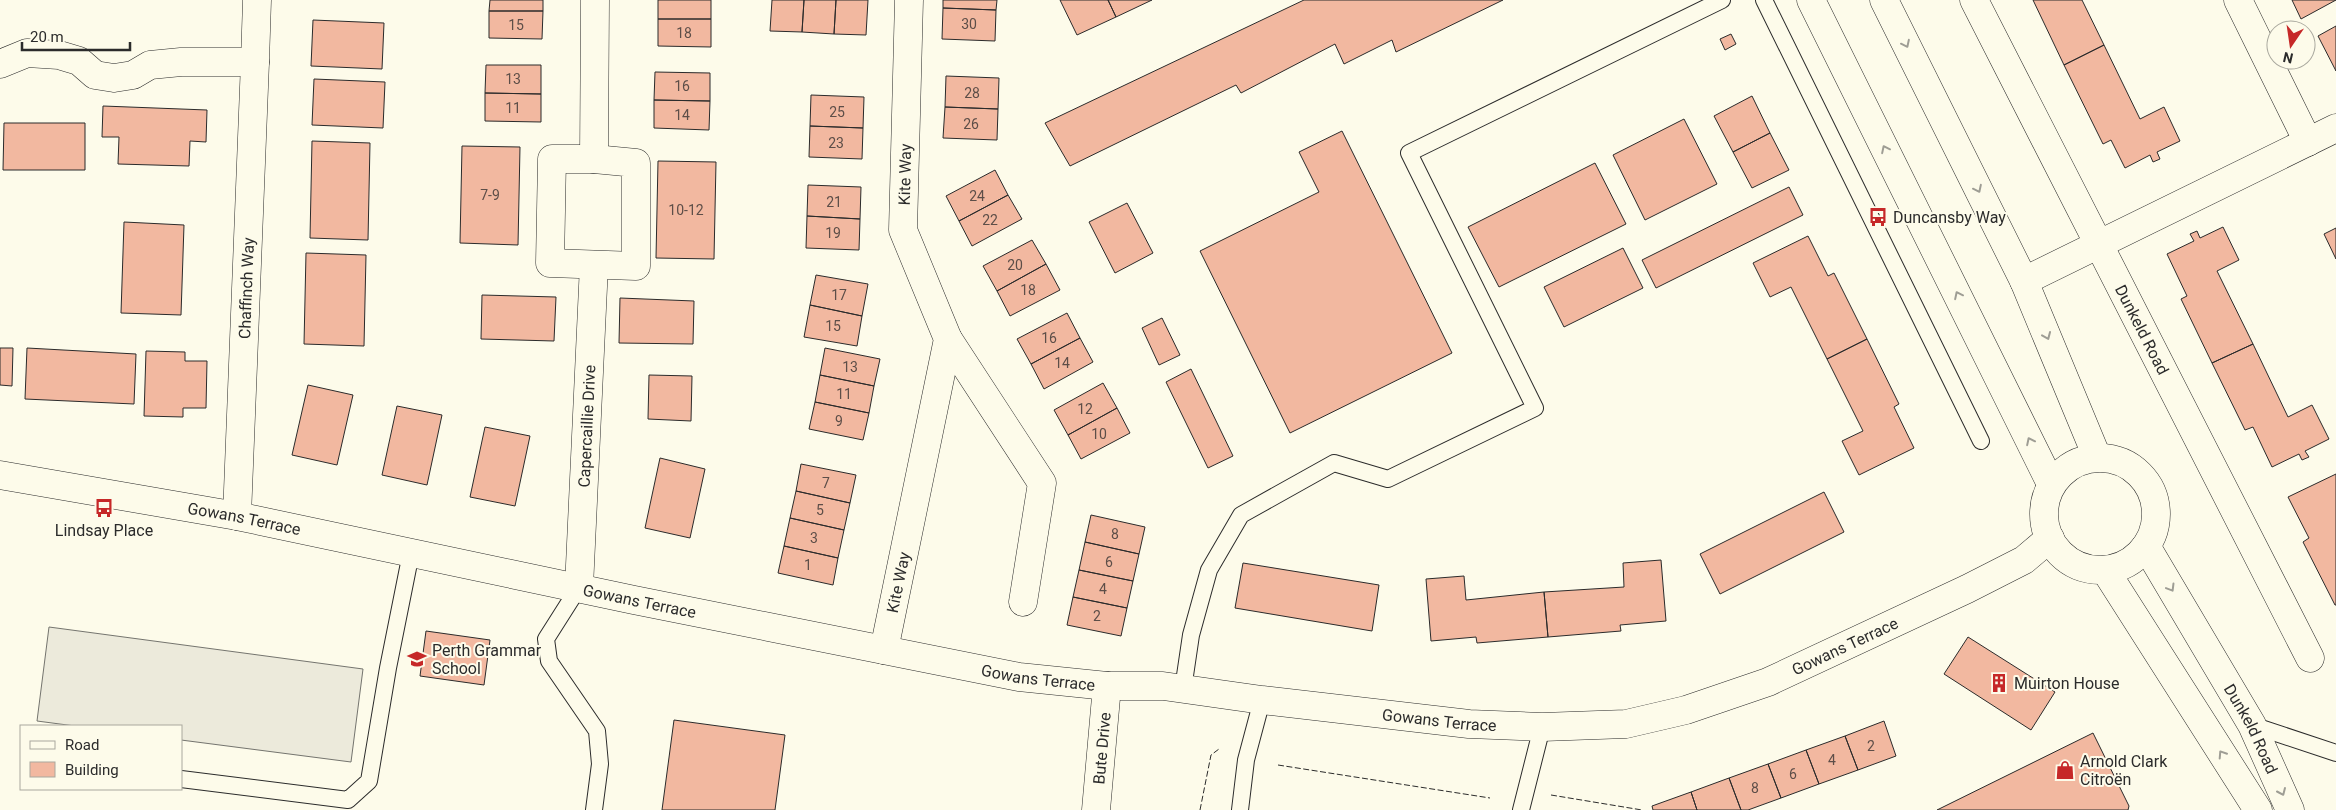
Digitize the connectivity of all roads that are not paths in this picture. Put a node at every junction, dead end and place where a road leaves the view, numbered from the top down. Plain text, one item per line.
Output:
1 (257, 0) edge
2 (595, 0) edge
3 (909, 0) edge
4 (1722, 0) edge
5 (1764, 0) edge
6 (1811, 0) edge
7 (1884, 0) edge
8 (1974, 0) edge
9 (2238, 0) edge
10 (255, 62) junction
11 (0, 64) edge
12 (2336, 128) edge
13 (2308, 142) junction
14 (594, 159) junction
15 (2100, 244) junction
16 (594, 265) junction
17 (2024, 281) junction
18 (948, 338) junction
19 (1981, 441) dead end
20 (2097, 457) junction
21 (0, 475) edge
22 (2052, 484) junction
23 (236, 516) junction
24 (2050, 538) junction
25 (2146, 546) junction
26 (411, 553) junction
27 (2105, 570) junction
28 (579, 587) junction
29 (1023, 602) dead end
30 (884, 650) junction
31 (2310, 658) dead end
32 (1107, 686) junction
33 (1183, 689) junction
34 (1262, 700) junction
35 (2252, 725) junction
36 (1542, 727) junction
37 (2336, 753) edge
38 (182, 779) edge
39 (594, 810) edge
40 (1096, 810) edge
41 (1240, 810) edge
42 (1521, 810) edge
43 (2258, 810) edge
44 (2290, 810) edge

1 - 10 street, Chaffinch Way
2 - 14 street
3 - 18 street, Kite Way
4 - 33 lane
5 - 19 lane
22 -> 6 street
7 -> 17 street
8 - 15 street, Dunkeld Road
9 - 13 street
10 - 11 street
10 - 23 street, Chaffinch Way
12 - 13 street
13 - 15 street
14 - 16 street
14 - 16 street
15 - 17 street
15 - 31 street, Dunkeld Road
16 - 28 street, Capercaillie Drive
17 -> 20 street
18 - 29 street, Kite Way
18 - 30 street, Kite Way
20 - 22 street
20 - 25 street
21 - 23 street, Gowans Terrace
22 - 24 street
23 - 26 street, Gowans Terrace
24 - 27 street
24 - 36 street, Gowans Terrace
25 - 27 street
25 -> 35 street, Dunkeld Road
26 - 28 street, Gowans Terrace
26 - 38 lane
43 -> 27 street, Dunkeld Road
28 - 30 street, Gowans Terrace
28 - 39 lane
30 - 32 street, Gowans Terrace
32 - 33 street, Gowans Terrace
32 - 40 street, Bute Drive
33 - 34 street, Gowans Terrace
34 - 36 street, Gowans Terrace
34 - 41 lane
35 - 37 lane
35 -> 44 street, Dunkeld Road
36 - 42 lane

